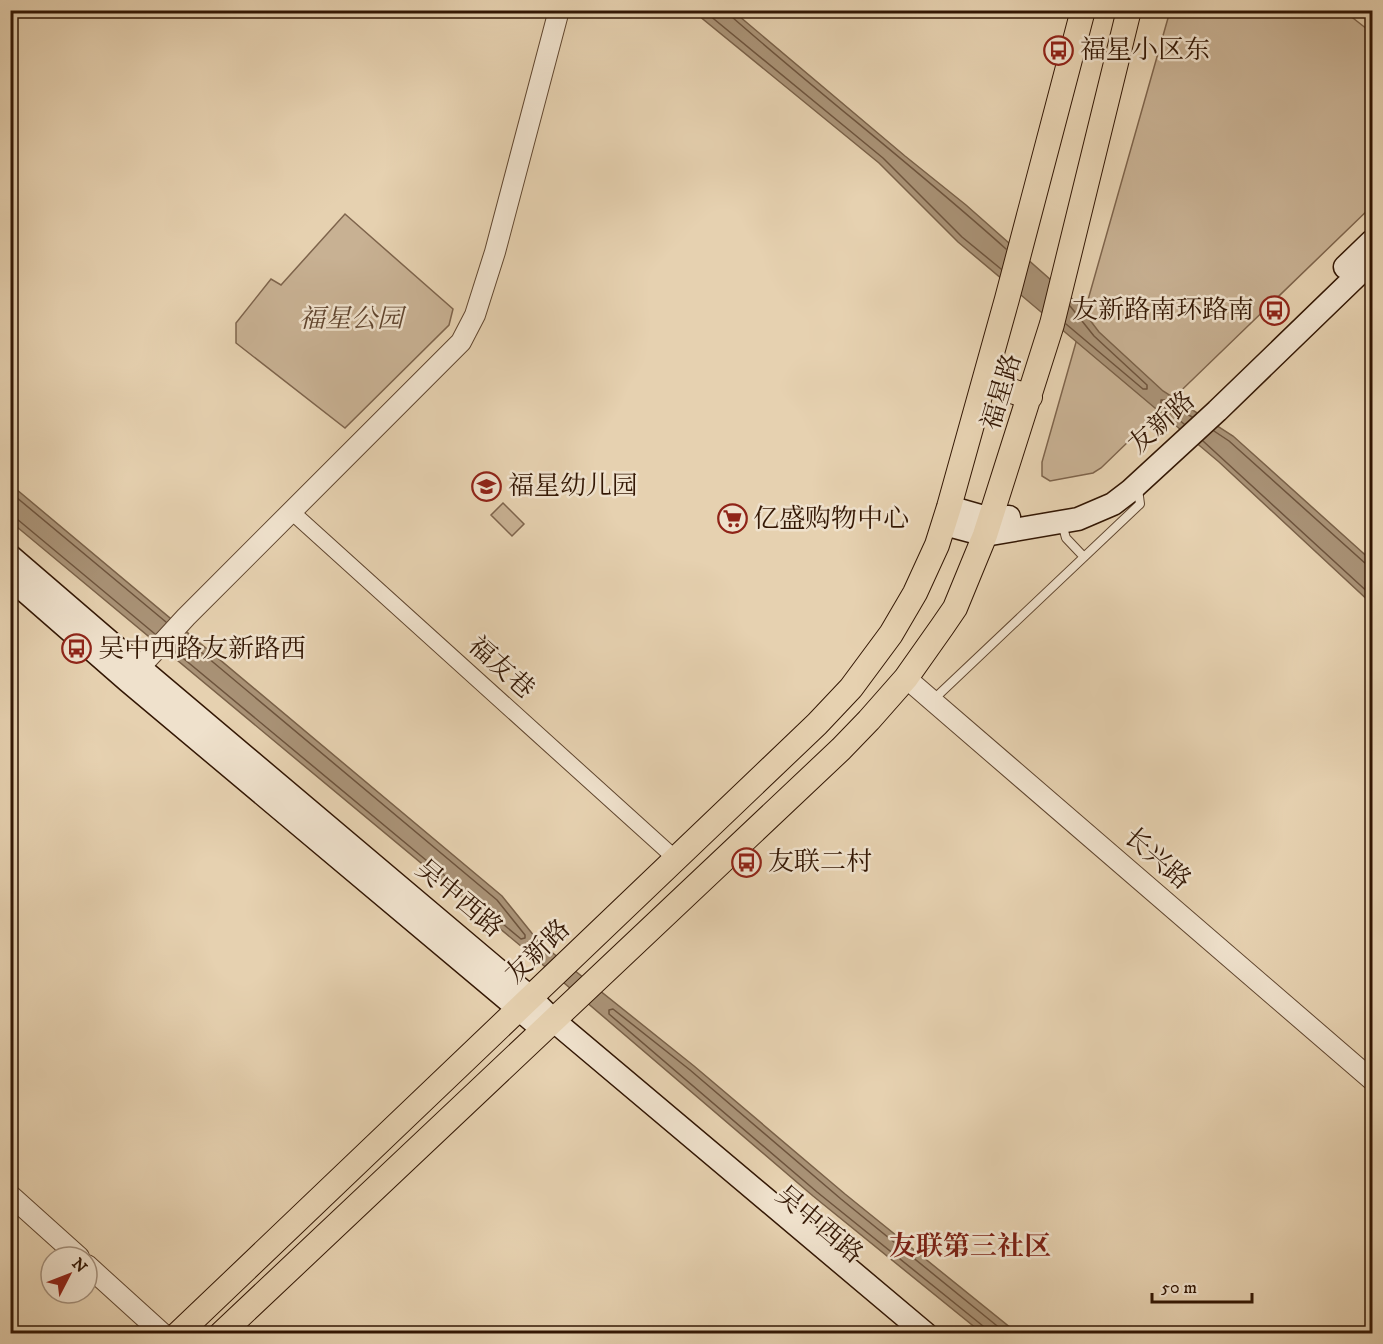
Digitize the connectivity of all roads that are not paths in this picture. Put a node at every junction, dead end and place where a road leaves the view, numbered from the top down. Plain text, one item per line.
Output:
1 (559, 10) edge
2 (1083, 10) edge
3 (1129, 10) edge
4 (1372, 241) edge
5 (1372, 261) edge
6 (984, 382) junction
7 (1030, 397) junction
8 (1212, 405) junction
9 (1180, 436) junction
10 (1137, 485) junction
11 (293, 513) junction
12 (947, 515) junction
13 (1062, 522) junction
14 (988, 527) junction
15 (10, 556) edge
16 (1084, 557) junction
17 (10, 578) edge
18 (915, 593) joint
19 (133, 674) junction
20 (906, 678) junction
21 (933, 700) junction
22 (676, 859) junction
23 (533, 997) junction
24 (555, 1018) junction
25 (1372, 1080) edge
26 (10, 1195) edge
27 (66, 1245) edge
28 (99, 1275) edge
29 (163, 1334) edge
30 (178, 1334) edge
31 (221, 1334) edge
32 (904, 1334) edge
33 (926, 1334) edge

1 - 11 street
2 - 6 main road, 福星路
3 - 7 main road, 福星路
4 - 8 main road, 友新路
5 - 8 main road, 友新路
6 - 7 main road
6 - 12 main road, 福星路
7 - 14 main road, 福星路
8 - 9 main road, 友新路
9 - 10 main road, 友新路
9 - 14 main road, 友新路
10 - 13 main road, 友新路
10 - 16 lane
11 - 19 street
11 - 22 street, 福友巷
12 - 14 main road, 友新路
12 - 18 main road, 福星路
13 - 14 main road, 友新路
13 - 16 lane
14 - 20 main road, 福星路
15 - 19 main road, 吴中西路
16 - 21 lane
17 - 19 main road, 吴中西路
18 - 22 main road, 友新路
19 - 23 main road, 吴中西路
20 - 21 street, 长兴路
20 - 24 main road, 福星路
21 - 25 street, 长兴路
22 - 23 main road, 友新路
23 - 24 main road, 吴中西路
23 - 30 main road, 友新路
24 - 31 main road
24 - 32 main road, 吴中西路
24 - 33 main road, 吴中西路
26 - 27 street
28 - 29 street

